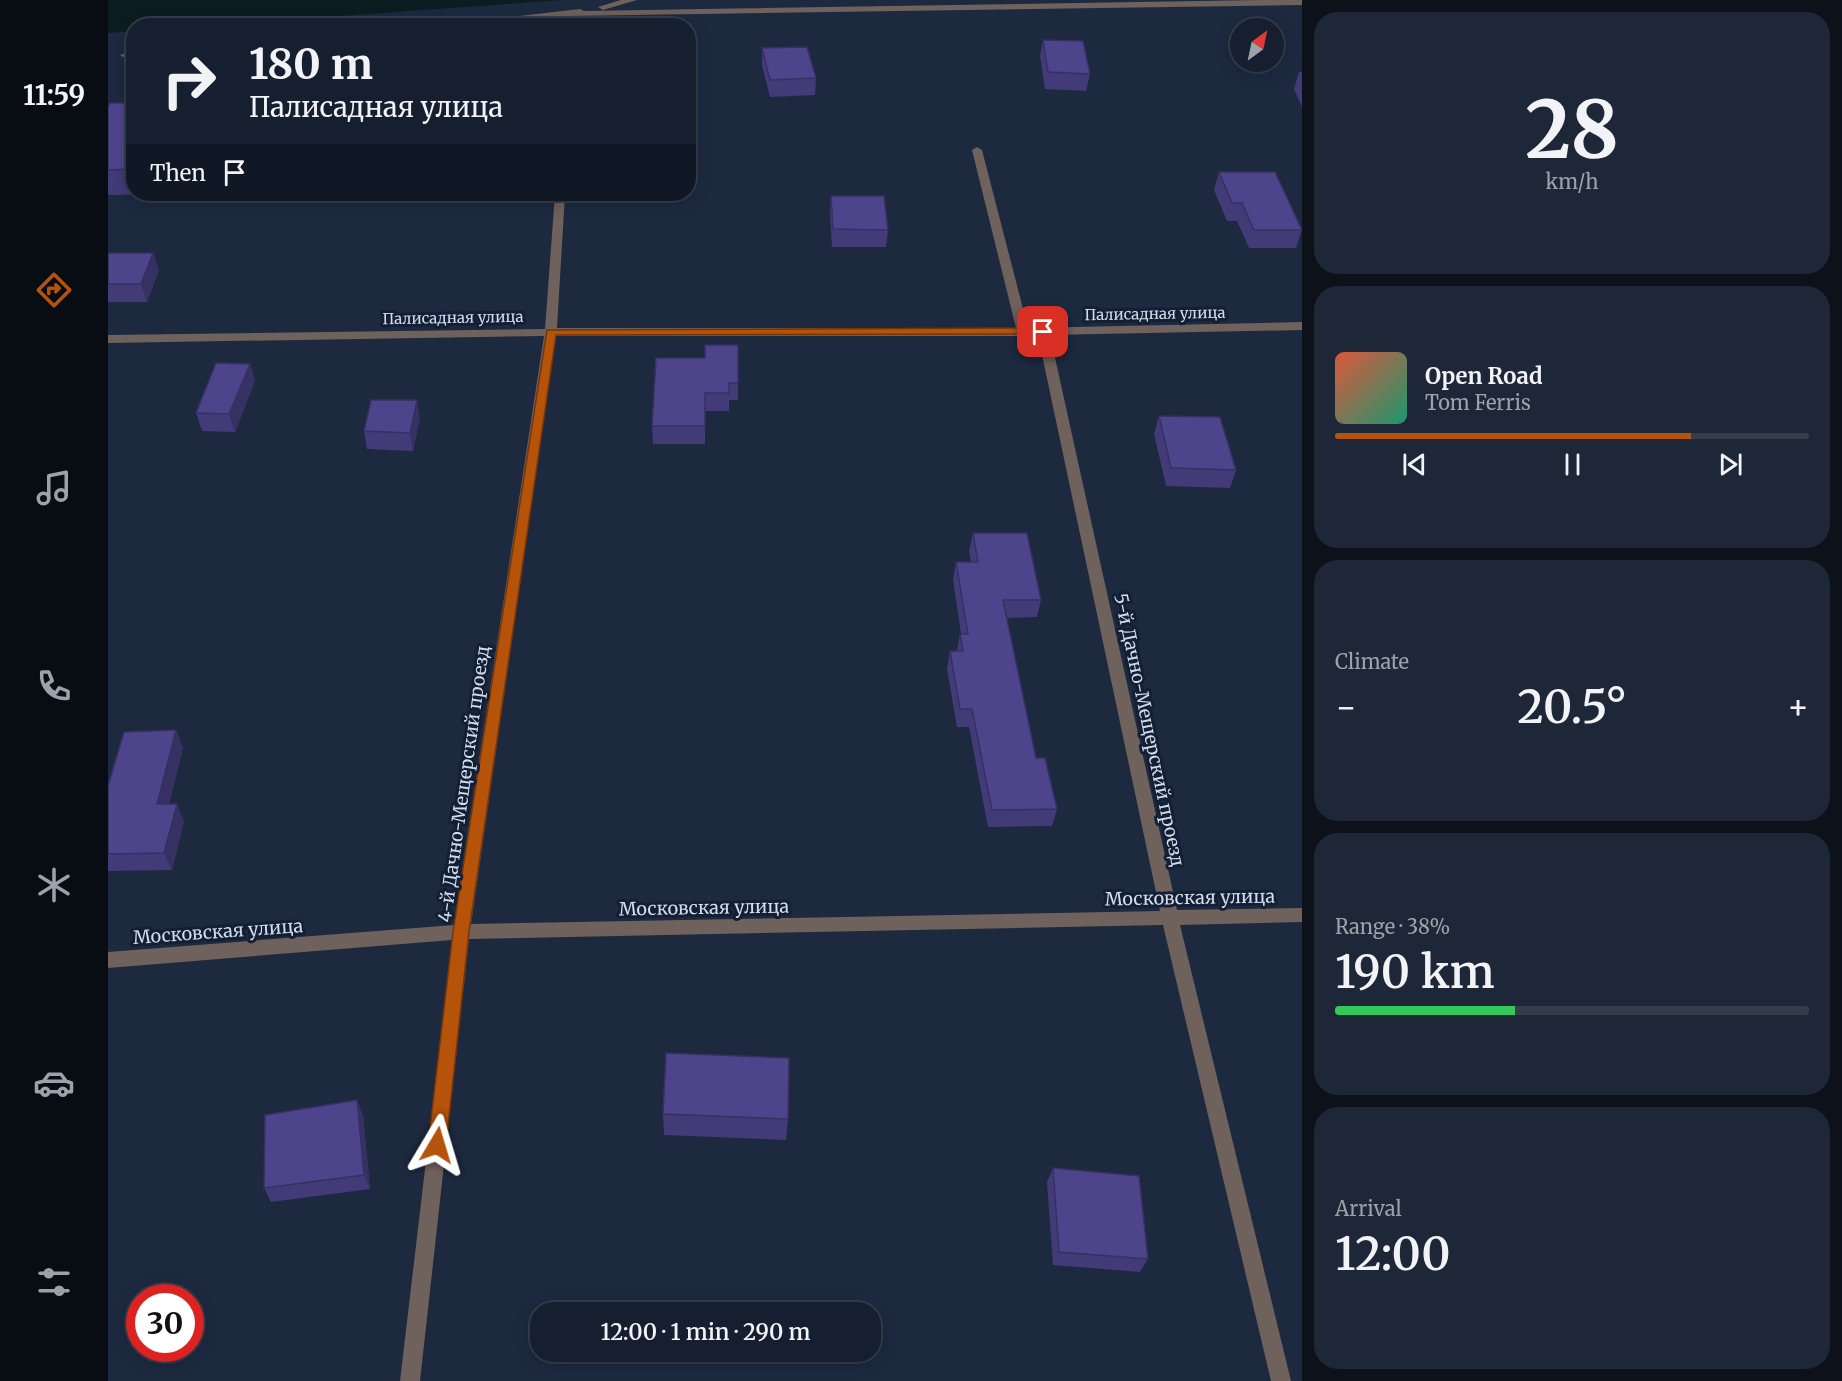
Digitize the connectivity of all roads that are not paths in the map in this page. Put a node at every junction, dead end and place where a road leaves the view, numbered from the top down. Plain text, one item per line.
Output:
1 (632, 0) edge
2 (1302, 2) edge
3 (572, 14) junction
4 (527, 18) edge
5 (572, 18) edge
6 (977, 150) dead end
7 (560, 201) edge
8 (1302, 326) edge
9 (551, 332) junction
10 (1023, 332) junction
11 (1043, 332) junction
12 (108, 339) edge
13 (1302, 915) edge
14 (1170, 918) junction
15 (461, 932) junction
16 (108, 960) edge
17 (410, 1381) edge
18 (1281, 1381) edge

1 - 3 street
2 - 3 street
3 - 4 street
3 - 5 street
6 - 10 street
7 - 9 street, 4-й Дачно-Мещерский проезд
8 - 11 street, Палисадная улица
9 - 10 street, Палисадная улица
9 - 12 street, Палисадная улица
9 - 15 street, 4-й Дачно-Мещерский проезд
10 - 11 street, Палисадная улица
11 - 14 street, 5-й Дачно-Мещерский проезд
13 - 14 street, Московская улица
14 - 15 street, Московская улица
14 - 18 street, 5-й Дачно-Мещерский проезд
15 - 16 street, Московская улица
15 - 17 street, 4-й Дачно-Мещерский проезд

